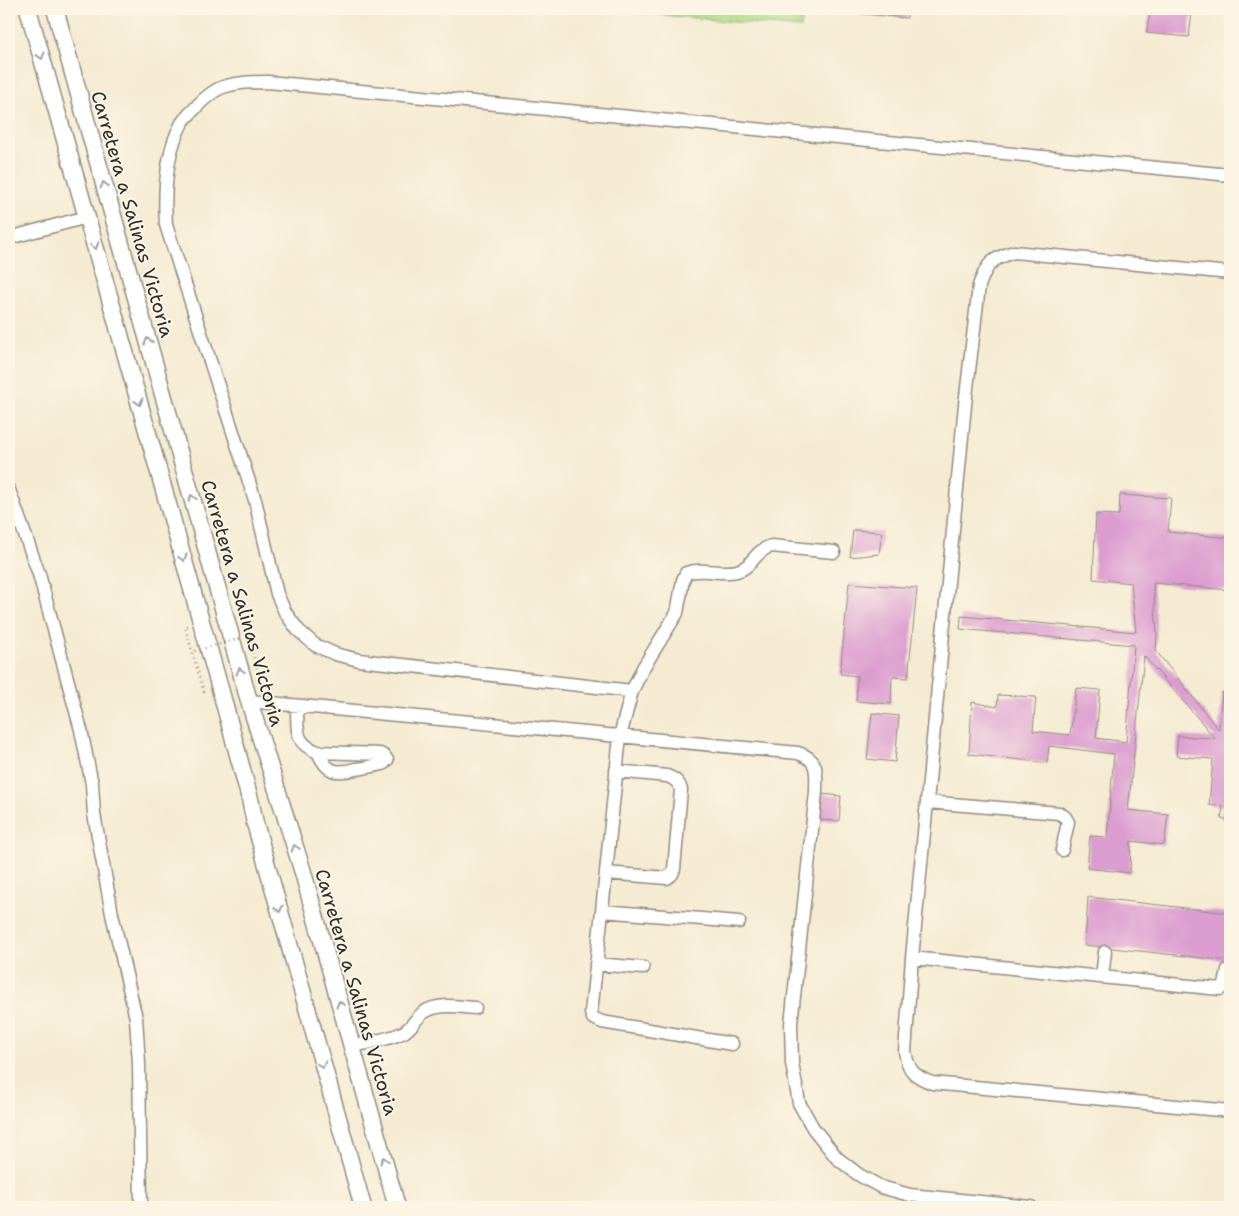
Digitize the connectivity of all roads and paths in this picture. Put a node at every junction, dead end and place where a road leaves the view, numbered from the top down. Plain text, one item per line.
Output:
1 (28, 9) edge
2 (55, 9) edge
3 (1230, 175) edge
4 (87, 217) junction
5 (9, 238) edge
6 (1230, 273) edge
7 (9, 490) edge
8 (834, 552) dead end
9 (242, 638) dead end
10 (194, 651) dead end
11 (632, 692) junction
12 (248, 701) junction
13 (297, 706) junction
14 (620, 736) junction
15 (318, 752) dead end
16 (616, 772) junction
17 (927, 802) junction
18 (1062, 850) dead end
19 (606, 873) junction
20 (602, 911) junction
21 (739, 922) dead end
22 (1105, 952) dead end
23 (912, 958) junction
24 (596, 964) junction
25 (643, 968) dead end
26 (1228, 970) dead end
27 (1102, 977) junction
28 (475, 1008) dead end
29 (732, 1044) dead end
30 (352, 1046) junction
31 (1230, 1111) edge
32 (140, 1207) edge
33 (363, 1207) edge
34 (397, 1207) edge
35 (1031, 1207) edge

1 -> 4 main road
12 -> 2 main road, Carretera a Salinas Victoria
3 - 11 lane
4 - 5 lane
4 -> 33 main road
6 - 17 lane
7 - 32 lane
8 - 11 lane
9 - 10 path, bridge
11 - 14 lane
12 - 13 lane
30 -> 12 main road, Carretera a Salinas Victoria
13 - 14 lane
13 - 15 lane
14 - 16 lane
14 - 35 lane
16 - 19 lane
16 - 19 lane
17 - 18 lane
17 - 23 lane
19 - 20 lane
20 - 21 lane
20 - 24 lane
22 - 27 lane
23 - 27 lane
23 - 31 lane
24 - 25 lane
24 - 29 lane
26 - 27 lane
28 - 30 lane
34 -> 30 main road, Carretera a Salinas Victoria

